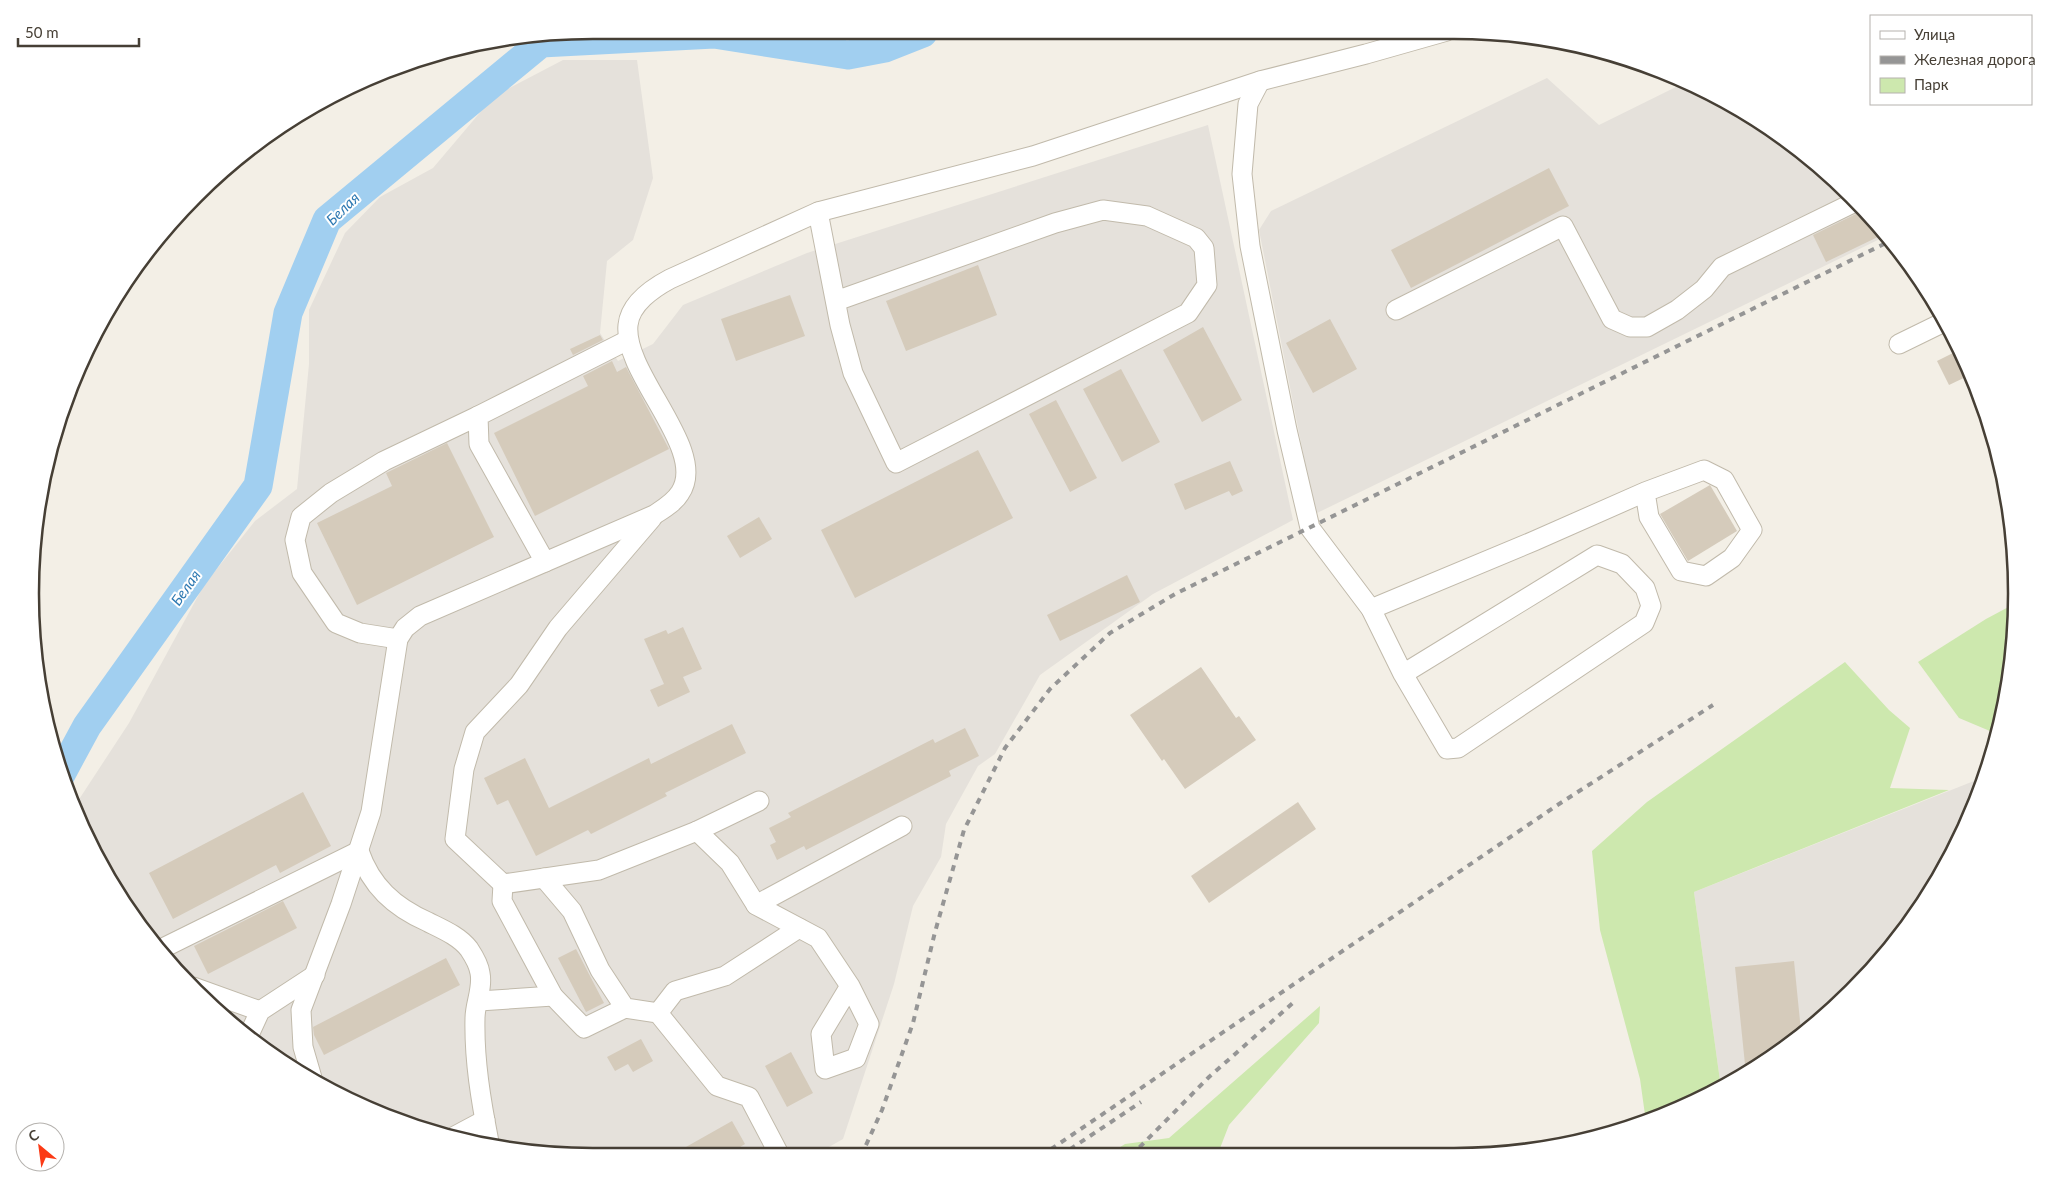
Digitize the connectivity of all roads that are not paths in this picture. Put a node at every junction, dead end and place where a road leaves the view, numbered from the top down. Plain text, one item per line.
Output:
1 (1419, 39) edge
2 (1260, 81) junction
3 (1849, 205) edge
4 (818, 212) junction
5 (836, 301) junction
6 (1396, 310) dead end
7 (1939, 325) edge
8 (628, 340) junction
9 (1899, 344) dead end
10 (478, 416) junction
11 (1645, 492) junction
12 (654, 515) junction
13 (545, 562) junction
14 (1371, 609) junction
15 (398, 638) junction
16 (1403, 674) junction
17 (758, 802) dead end
18 (902, 826) dead end
19 (697, 831) junction
20 (359, 851) junction
21 (544, 878) junction
22 (503, 884) junction
23 (756, 905) junction
24 (799, 928) junction
25 (166, 947) edge
26 (315, 974) junction
27 (850, 986) dead end
28 (208, 992) edge
29 (553, 996) junction
30 (478, 1001) junction
31 (625, 1008) junction
32 (260, 1011) junction
33 (658, 1012) junction
34 (251, 1030) edge
35 (310, 1070) edge
36 (485, 1120) junction
37 (462, 1132) edge
38 (488, 1139) edge
39 (776, 1148) edge

1 - 2 lane
2 - 4 lane
2 - 14 lane
3 - 6 lane
4 - 5 lane
4 - 8 lane
5 - 5 lane
7 - 9 lane
8 - 10 lane
8 - 12 lane
10 - 13 lane
10 - 15 lane
11 - 11 lane
11 - 14 lane
12 - 13 lane
12 - 22 lane
13 - 15 lane
14 - 16 lane
15 - 20 lane
16 - 16 lane
17 - 19 lane
18 - 23 lane
19 - 21 lane
19 - 23 lane
20 - 25 lane
20 - 26 lane
20 - 30 lane
21 - 22 lane
21 - 31 lane
22 - 29 lane
23 - 24 lane
24 - 27 lane
24 - 33 lane
26 - 32 lane
26 - 35 lane
28 - 32 lane
29 - 30 lane
29 - 31 lane
30 - 36 lane
31 - 33 lane
32 - 34 lane
33 - 39 lane
36 - 37 lane
36 - 38 lane

